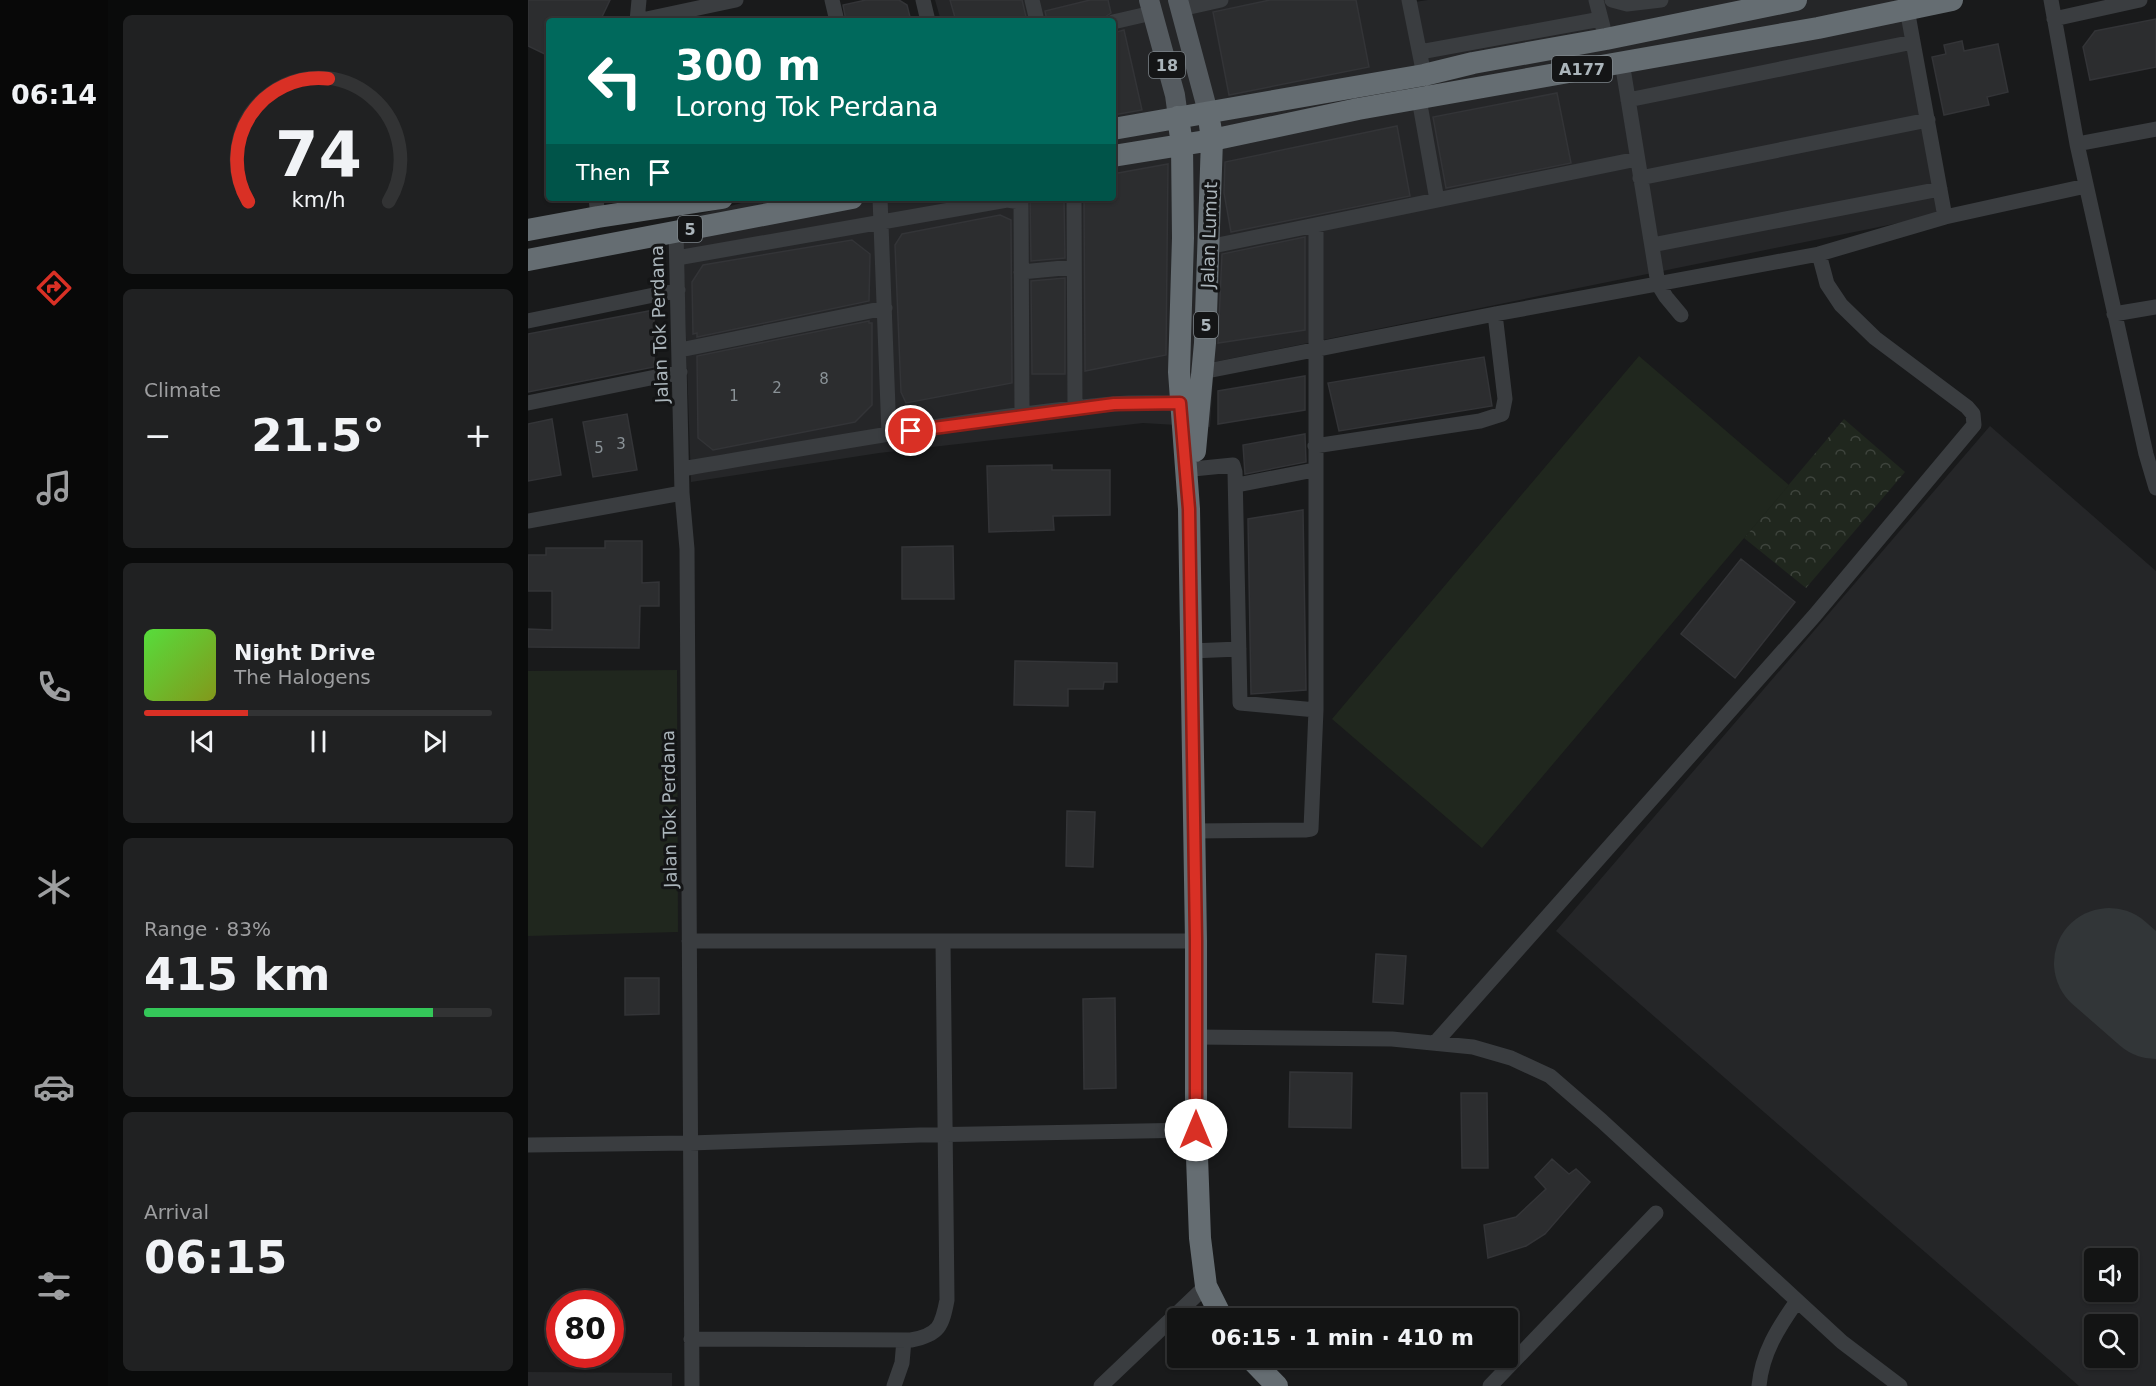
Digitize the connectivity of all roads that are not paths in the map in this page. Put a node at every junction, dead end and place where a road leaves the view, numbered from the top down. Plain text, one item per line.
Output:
1 (639, 0) edge
2 (736, 0) edge
3 (832, 0) edge
4 (923, 0) edge
5 (1032, 0) edge
6 (1221, 0) edge
7 (1409, 0) edge
8 (1596, 0) edge
9 (1612, 0) edge
10 (1661, 0) edge
11 (1796, 0) edge
12 (1952, 0) edge
13 (2050, 0) edge
14 (2140, 0) edge
15 (1189, 3) edge
16 (1151, 6) edge
17 (1907, 9) junction
18 (637, 18) edge
19 (667, 18) edge
20 (836, 18) edge
21 (927, 18) edge
22 (1036, 18) edge
23 (2054, 19) junction
24 (1116, 21) edge
25 (1603, 29) junction
26 (1913, 42) junction
27 (1420, 52) junction
28 (1622, 62) junction
29 (1424, 75) junction
30 (1419, 99) junction
31 (1628, 100) junction
32 (1208, 112) junction
33 (1178, 117) junction
34 (1928, 120) junction
35 (1116, 128) edge
36 (2156, 129) edge
37 (1212, 140) junction
38 (2076, 144) junction
39 (1182, 145) junction
40 (1116, 156) edge
41 (1637, 159) junction
42 (1641, 178) junction
43 (2086, 186) junction
44 (1940, 189) junction
45 (1437, 200) junction
46 (684, 201) edge
47 (836, 201) edge
48 (880, 201) edge
49 (1001, 201) edge
50 (1014, 201) edge
51 (1074, 201) edge
52 (597, 207) edge
53 (1946, 217) junction
54 (882, 223) junction
55 (1316, 225) junction
56 (528, 230) edge
57 (676, 232) junction
58 (1652, 245) junction
59 (1208, 247) junction
60 (1819, 254) junction
61 (677, 258) junction
62 (528, 260) edge
63 (1074, 267) junction
64 (1021, 272) junction
65 (1658, 284) junction
66 (678, 290) junction
67 (2156, 307) edge
68 (885, 308) junction
69 (1495, 314) junction
70 (2114, 314) junction
71 (1681, 315) dead end
72 (528, 321) edge
73 (680, 350) junction
74 (1316, 350) junction
75 (681, 372) junction
76 (1202, 372) junction
77 (528, 403) edge
78 (1180, 403) junction
79 (1075, 409) junction
80 (1022, 416) junction
81 (889, 434) junction
82 (1315, 446) junction
83 (682, 469) junction
84 (1193, 469) junction
85 (1314, 471) junction
86 (1237, 485) junction
87 (2156, 488) edge
88 (682, 493) junction
89 (1189, 509) junction
90 (528, 521) edge
91 (1239, 649) junction
92 (1191, 651) junction
93 (1316, 710) junction
94 (1194, 831) junction
95 (1196, 940) junction
96 (689, 941) junction
97 (943, 941) junction
98 (1195, 1037) junction
99 (1435, 1043) junction
100 (1196, 1130) junction
101 (945, 1135) junction
102 (690, 1143) junction
103 (528, 1145) edge
104 (1656, 1213) dead end
105 (1206, 1286) junction
106 (1797, 1301) junction
107 (1217, 1308) edge
108 (692, 1339) junction
109 (904, 1340) junction
110 (1260, 1368) edge
111 (692, 1386) edge
112 (894, 1386) edge
113 (1101, 1386) edge
114 (1277, 1386) edge
115 (1490, 1386) edge
116 (1759, 1386) edge
117 (1900, 1386) edge

1 - 18 street
2 - 19 street
3 - 20 street
4 - 21 street
5 - 22 street
6 - 15 street
7 - 27 street
8 - 25 street
9 - 10 street
11 - 25 highway, A177
12 - 17 highway, A177
13 - 23 street
14 - 23 street
15 - 32 main road, Jalan Lumut / 18
16 - 24 street
16 - 33 main road, Jalan Lumut / 18
17 - 26 street
17 - 28 highway, A177
23 - 38 street
25 - 27 street
25 - 29 highway, A177
26 - 31 street
26 - 34 street
27 - 29 street
28 - 30 highway, A177
28 - 31 street
29 - 32 highway, A177
30 - 37 highway, A177
30 - 45 street
31 - 41 street
32 - 33 highway
32 - 37 highway, Jalan Lumut / 5
33 - 35 highway
33 - 39 highway, Jalan Lumut / 5
34 - 42 street
34 - 44 street
36 - 38 street
37 - 39 highway
37 - 59 highway, Jalan Lumut / 5
38 - 43 street
39 - 40 highway
39 - 78 highway, Jalan Lumut / 5
41 - 42 street
41 - 45 street
42 - 58 street
43 - 53 street
43 - 70 street
44 - 53 street
44 - 58 street
45 - 55 street
46 - 52 highway, 5
47 - 57 highway, 5
48 - 54 street
49 - 54 street
50 - 64 street
51 - 63 street
52 - 56 highway, 5
53 - 60 street
54 - 61 street
54 - 68 street
55 - 59 street
55 - 74 street
57 - 61 street, Jalan Tok Perdana
57 - 62 highway, 5
58 - 65 street
59 - 76 highway, Jalan Lumut / 5
60 - 65 street
60 - 99 street
61 - 66 street, Jalan Tok Perdana
63 - 64 street
63 - 79 street
64 - 80 street
65 - 69 street
65 - 71 street
66 - 72 street
66 - 73 street, Jalan Tok Perdana
67 - 70 street
68 - 73 street
68 - 81 street
69 - 74 street
69 - 82 street
70 - 87 street
73 - 75 street, Jalan Tok Perdana
74 - 76 street
74 - 82 street
75 - 77 street
75 - 83 street, Jalan Tok Perdana
76 - 84 highway, Jalan Lumut / 5
78 - 79 street
78 - 89 highway, Jalan Lumut / 5
79 - 80 street
80 - 81 street
81 - 83 street
82 - 85 street
83 - 88 street, Jalan Tok Perdana
84 - 86 street
84 - 89 highway, Jalan Lumut / 5
85 - 86 street
85 - 93 street
86 - 91 street
88 - 90 street
88 - 96 street, Jalan Tok Perdana
89 - 92 highway, Jalan Lumut / 5
91 - 92 street
91 - 93 street
92 - 94 highway, Jalan Lumut / 5
93 - 94 street
94 - 95 highway, Jalan Lumut / 5
95 - 97 street
95 - 98 highway, Jalan Lumut / 5
96 - 97 street
96 - 102 street, Jalan Tok Perdana
97 - 101 street
98 - 99 street
98 - 100 highway, Jalan Lumut / 5
99 - 106 street
100 - 101 street
100 - 105 highway, Jalan Lumut / 5
101 - 102 street
101 - 109 street
102 - 103 street
102 - 108 street, Jalan Tok Perdana
104 - 115 street
105 - 107 highway, Jalan Lumut / 5
105 - 113 street
106 - 116 street
106 - 117 street
108 - 109 street
108 - 111 street, Jalan Tok Perdana
109 - 112 street
110 - 114 highway

